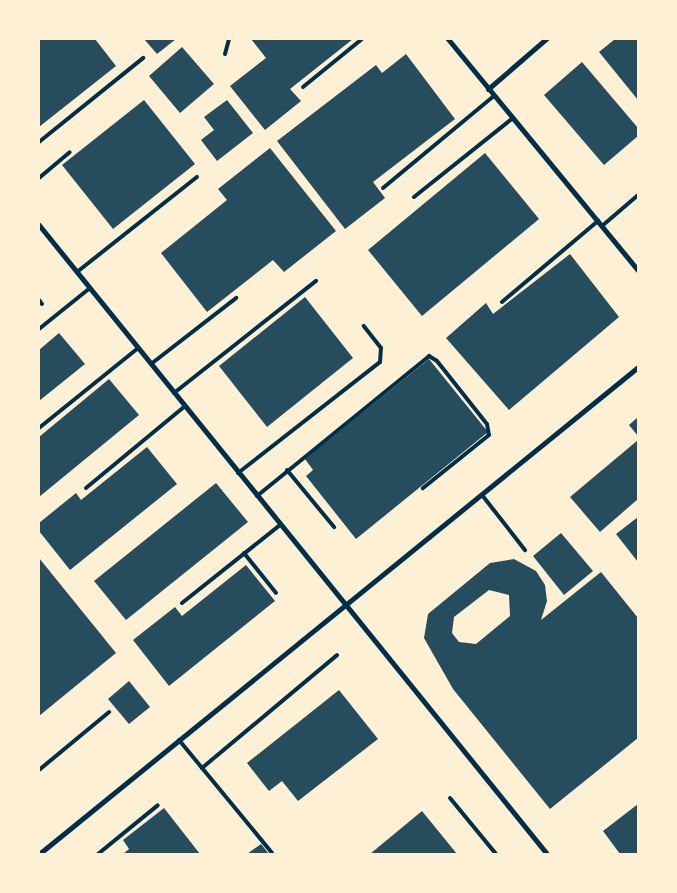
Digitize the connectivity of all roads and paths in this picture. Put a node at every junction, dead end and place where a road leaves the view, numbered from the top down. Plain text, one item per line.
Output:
1 (229, 39) edge
2 (362, 39) edge
3 (448, 39) edge
4 (546, 39) edge
5 (225, 54) dead end
6 (143, 58) dead end
7 (303, 87) dead end
8 (488, 89) junction
9 (494, 96) junction
10 (513, 118) junction
11 (39, 142) edge
12 (70, 152) dead end
13 (197, 177) dead end
14 (39, 178) edge
15 (383, 188) dead end
16 (638, 195) edge
17 (414, 197) dead end
18 (600, 223) junction
19 (39, 227) edge
20 (638, 270) edge
21 (77, 272) junction
22 (316, 281) dead end
23 (90, 288) junction
24 (236, 298) dead end
25 (502, 302) dead end
26 (364, 326) dead end
27 (39, 329) edge
28 (138, 348) junction
29 (151, 364) junction
30 (638, 367) edge
31 (174, 393) junction
32 (184, 406) junction
33 (39, 428) edge
34 (287, 470) junction
35 (238, 473) junction
36 (86, 488) dead end
37 (423, 488) dead end
38 (482, 495) junction
39 (257, 496) junction
40 (280, 525) junction
41 (334, 528) dead end
42 (525, 550) dead end
43 (244, 553) junction
44 (276, 593) dead end
45 (182, 603) dead end
46 (346, 607) junction
47 (337, 655) dead end
48 (109, 712) dead end
49 (179, 740) junction
50 (202, 768) junction
51 (39, 770) edge
52 (450, 798) dead end
53 (158, 805) dead end
54 (272, 853) edge
55 (39, 854) edge
56 (98, 854) edge
57 (496, 854) edge
58 (547, 854) edge

1 - 5 lane
2 - 7 lane
3 - 8 street
4 - 8 street
6 - 11 lane
8 - 9 street
9 - 10 street
9 - 15 lane
10 - 17 lane
10 - 18 street
12 - 14 lane
13 - 21 lane
16 - 18 lane
18 - 20 street
18 - 25 lane
19 - 21 street
21 - 23 street
22 - 31 lane
23 - 27 lane
23 - 28 street
24 - 29 lane
26 - 35 lane
28 - 29 street
28 - 33 lane
29 - 31 street
30 - 38 street
31 - 32 street
32 - 35 street
32 - 36 lane
34 - 37 lane
34 - 39 lane
34 - 41 lane
35 - 39 street
38 - 42 lane
38 - 46 street
39 - 40 street
40 - 43 lane
40 - 46 street
43 - 44 lane
43 - 45 lane
46 - 49 street
46 - 58 street
47 - 50 lane
48 - 51 lane
49 - 50 lane
49 - 55 street
50 - 54 lane
52 - 57 lane
53 - 56 lane

